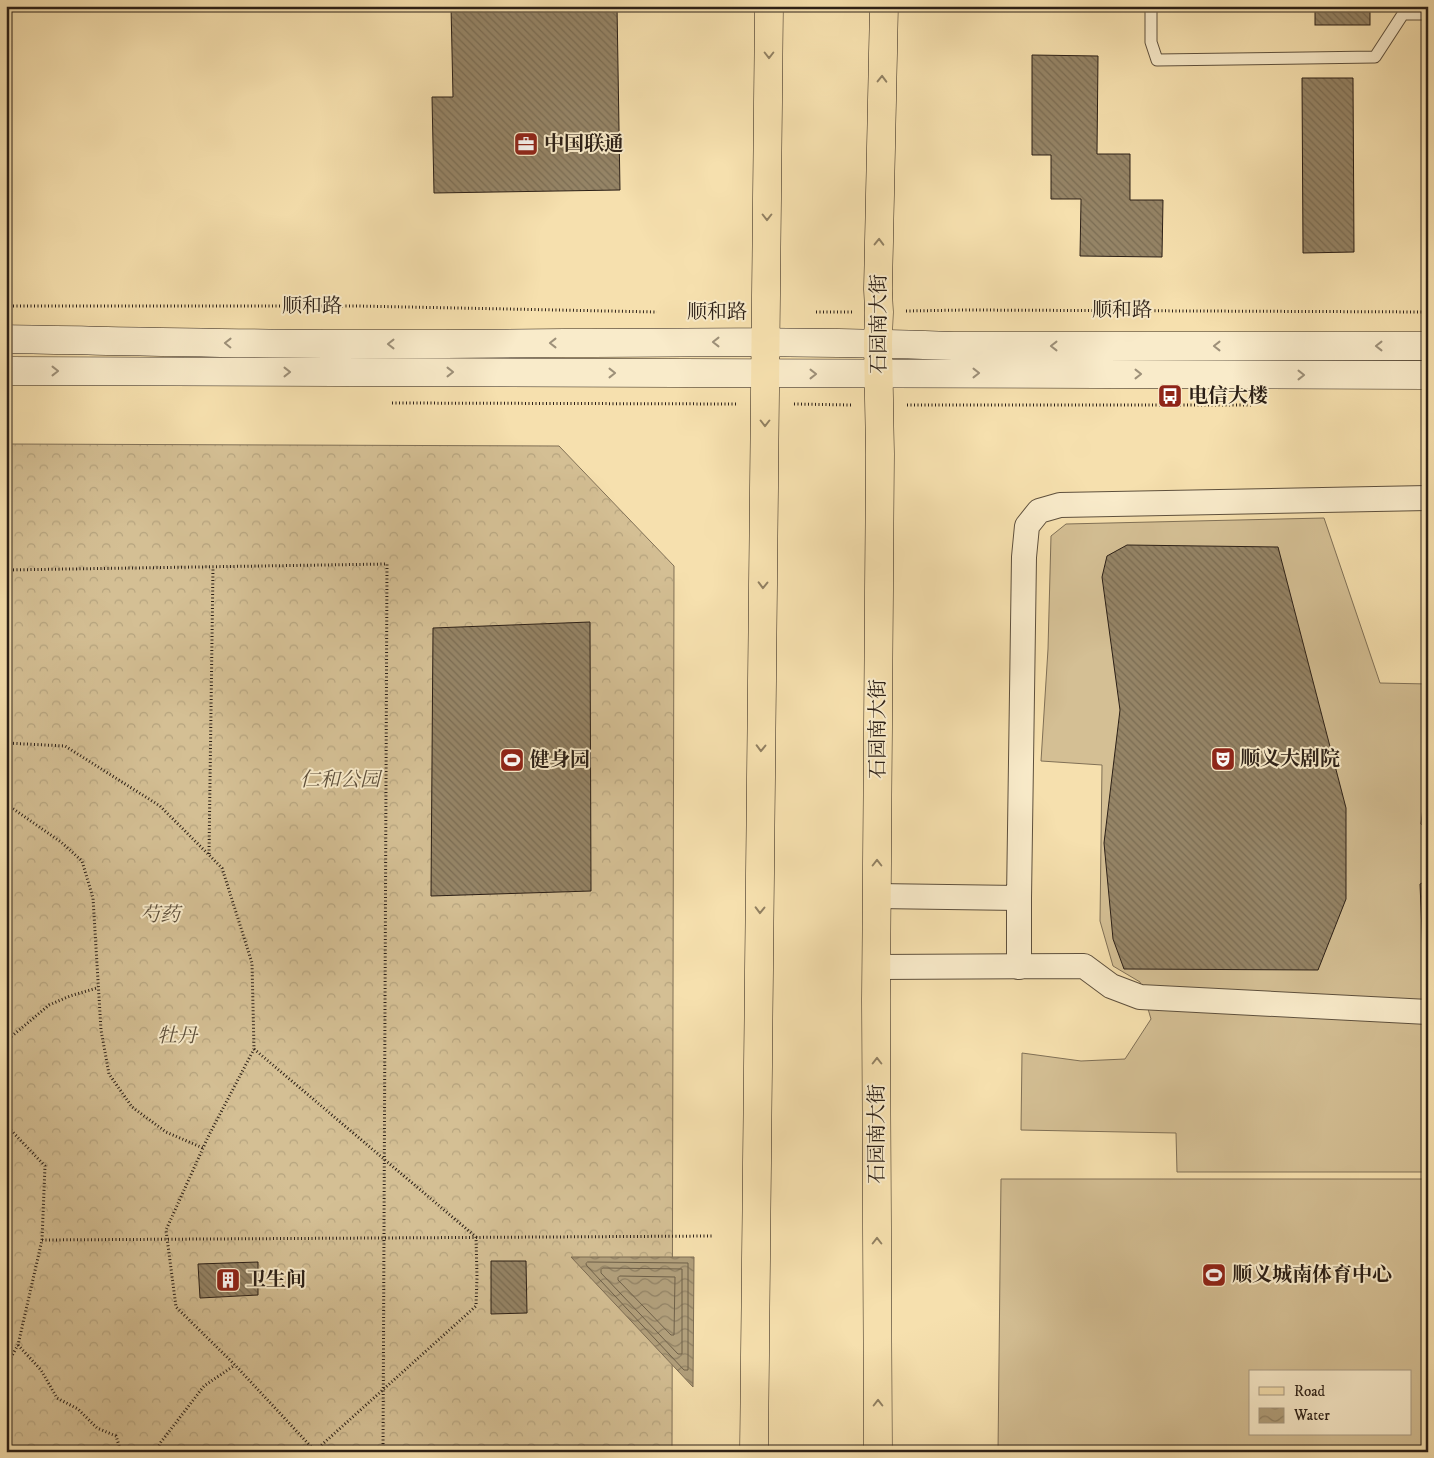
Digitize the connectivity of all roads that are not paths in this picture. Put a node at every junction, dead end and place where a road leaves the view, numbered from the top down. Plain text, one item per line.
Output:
1 (769, 6) edge
2 (884, 6) edge
3 (1151, 6) edge
4 (1428, 14) edge
5 (6, 339) edge
6 (765, 342) junction
7 (878, 343) junction
8 (1428, 346) edge
9 (6, 371) edge
10 (765, 374) junction
11 (879, 374) junction
12 (1428, 375) edge
13 (1428, 498) edge
14 (877, 896) junction
15 (1019, 898) junction
16 (877, 967) junction
17 (1019, 967) junction
18 (1428, 1012) edge
19 (754, 1452) edge
20 (878, 1452) edge

1 -> 6 main road
7 -> 2 main road, 石园南大街
3 - 4 lane
6 -> 5 main road, 顺和路
6 - 7 main road, 顺和路
6 - 10 main road
8 -> 7 main road, 顺和路
7 - 11 main road, 石园南大街
9 -> 10 main road
10 -> 11 main road
10 -> 19 main road
11 -> 12 main road
14 -> 11 main road, 石园南大街
13 - 15 street
14 - 15 street
14 - 16 main road, 石园南大街
15 - 17 street
16 - 17 street
20 -> 16 main road, 石园南大街
17 - 18 street

